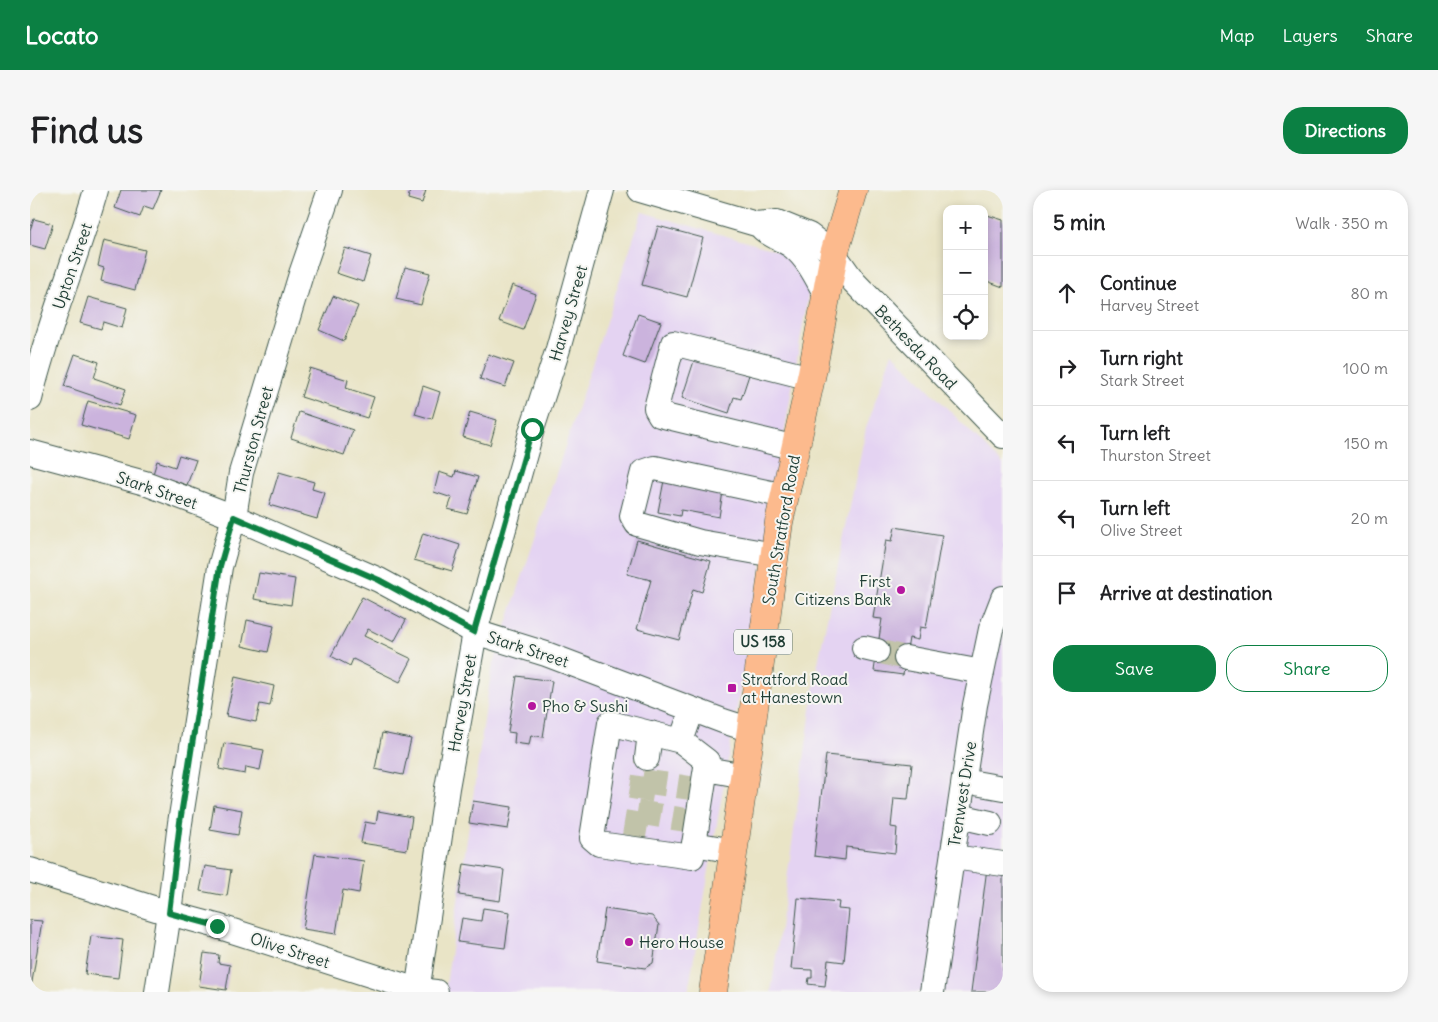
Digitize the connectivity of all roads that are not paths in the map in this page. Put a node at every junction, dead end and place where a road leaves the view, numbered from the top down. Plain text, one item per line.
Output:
1 (96, 190) edge
2 (330, 190) edge
3 (602, 190) edge
4 (640, 190) edge
5 (853, 190) edge
6 (756, 224) junction
7 (834, 254) junction
8 (826, 295) junction
9 (811, 378) junction
10 (30, 399) edge
11 (1003, 436) edge
12 (796, 448) junction
13 (30, 452) edge
14 (785, 496) junction
15 (234, 517) junction
16 (774, 555) junction
17 (1003, 598) edge
18 (474, 632) junction
19 (906, 658) tunnel mouth
20 (982, 672) junction
21 (692, 710) junction
22 (751, 730) junction
23 (650, 733) junction
24 (681, 741) junction
25 (646, 758) tunnel mouth
26 (745, 776) junction
27 (964, 781) junction
28 (700, 783) junction
29 (1003, 788) edge
30 (958, 816) junction
31 (990, 823) dead end
32 (693, 828) junction
33 (734, 851) junction
34 (952, 857) junction
35 (1003, 864) edge
36 (30, 870) edge
37 (169, 913) junction
38 (423, 991) edge
39 (157, 992) edge
40 (714, 992) edge
41 (932, 992) edge

1 - 10 street, Upton Street
2 - 15 street, Thurston Street
3 - 18 street, Harvey Street
4 - 6 street
5 - 7 main road, South Stratford Road / US 158
6 - 7 street, Bethesda Road
6 - 8 street
7 - 8 main road, South Stratford Road / US 158
7 - 11 street, Bethesda Road
8 - 9 main road, South Stratford Road / US 158
9 - 12 main road, South Stratford Road / US 158
9 - 12 street
12 - 14 main road, South Stratford Road / US 158
13 - 15 street, Stark Street
14 - 16 main road, South Stratford Road / US 158
14 - 16 street
15 - 18 street, Stark Street
15 - 37 street, Thurston Street
16 - 22 main road, South Stratford Road / US 158
17 - 20 street, Trenwest Drive
18 - 21 street, Stark Street
18 - 38 street, Harvey Street
19 - 20 street
20 - 27 street, Trenwest Drive
21 - 22 street, Stark Street
21 - 24 street
22 - 26 main road, South Stratford Road / US 158
23 - 24 street
23 - 25 street
23 - 32 street
24 - 28 street
26 - 28 street
26 - 33 main road, South Stratford Road / US 158
27 - 29 street
27 - 30 street, Trenwest Drive
28 - 32 street
30 - 31 street
30 - 34 street, Trenwest Drive
32 - 33 street
33 - 40 main road, South Stratford Road / US 158
34 - 35 street
34 - 41 street, Trenwest Drive
36 - 37 street, Olive Street
37 - 38 street, Olive Street
37 - 39 street, Thurston Street

